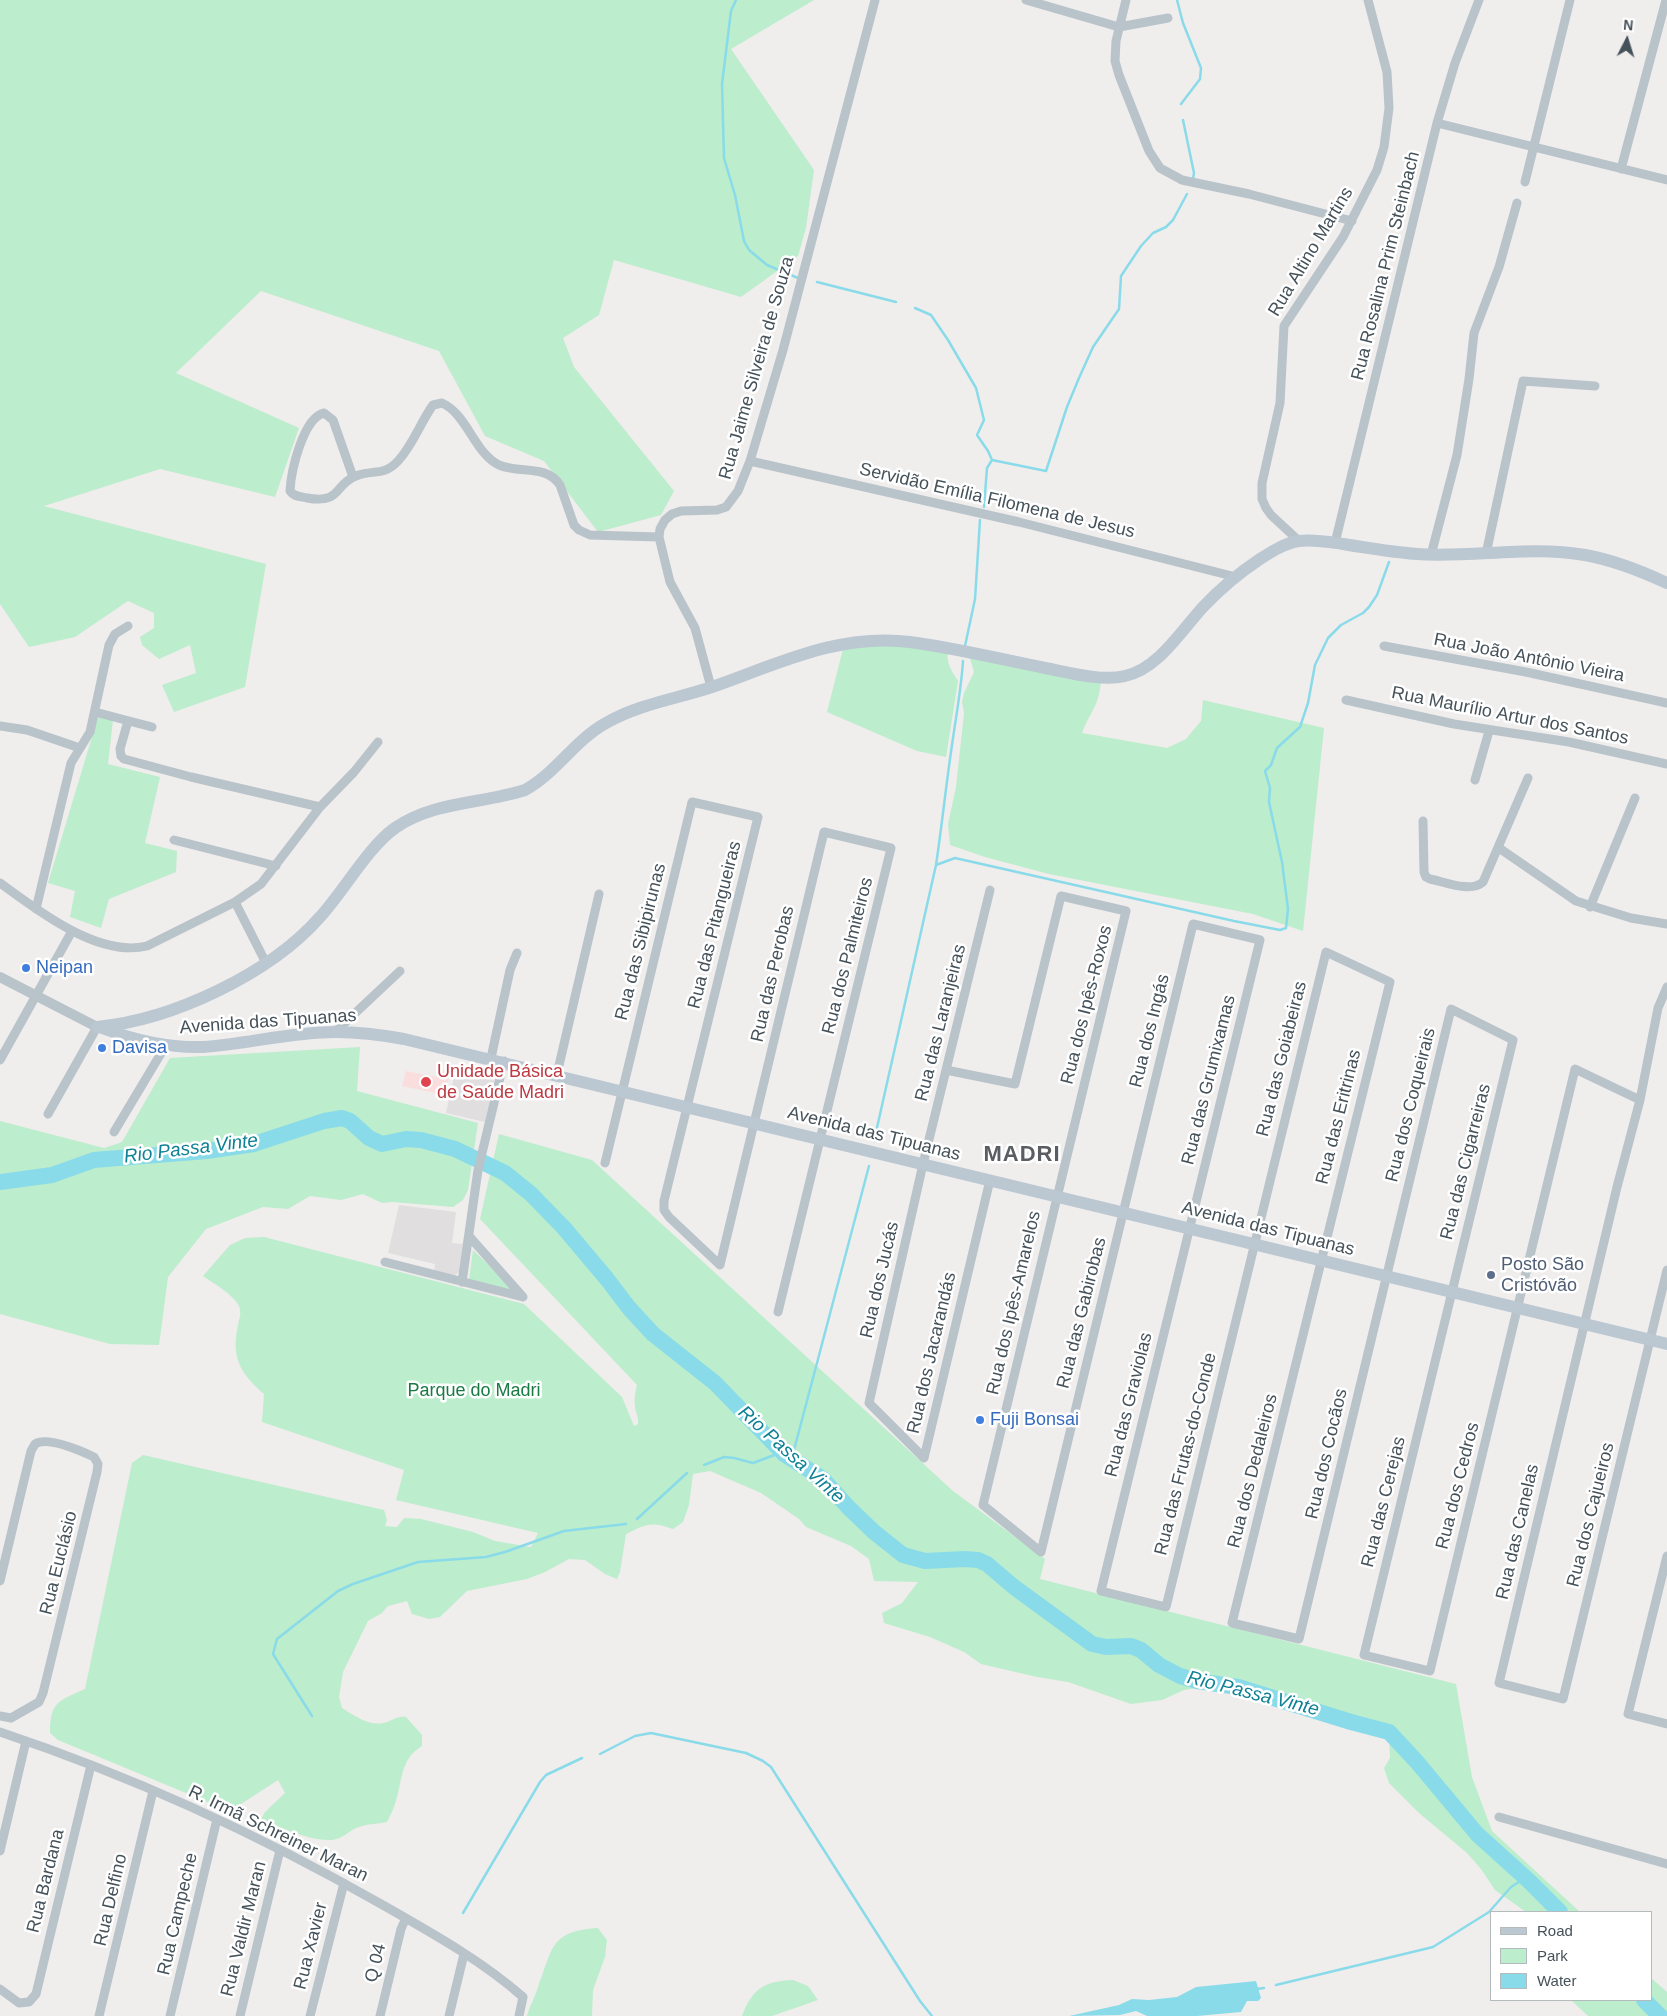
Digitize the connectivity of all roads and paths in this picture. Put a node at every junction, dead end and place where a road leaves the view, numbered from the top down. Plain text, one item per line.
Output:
1 (875, 0) edge
2 (1026, 0) edge
3 (1126, 0) edge
4 (1368, 0) edge
5 (1479, 0) edge
6 (1570, 0) edge
7 (1666, 0) edge
8 (1168, 18) dead end
9 (1119, 27) junction
10 (1437, 123) junction
11 (1534, 147) junction
12 (1621, 169) junction
13 (1667, 180) edge
14 (1525, 182) dead end
15 (1517, 203) dead end
16 (1352, 221) junction
17 (1595, 386) dead end
18 (750, 460) junction
19 (353, 477) junction
20 (659, 537) junction
21 (1298, 541) junction
22 (1335, 543) junction
23 (1486, 554) junction
24 (1431, 555) junction
25 (1236, 577) junction
26 (1667, 583) edge
27 (128, 626) dead end
28 (1384, 646) dead end
29 (711, 687) junction
30 (1346, 700) dead end
31 (1667, 703) edge
32 (95, 712) junction
33 (128, 721) junction
34 (0, 726) edge
35 (152, 727) dead end
36 (1489, 731) junction
37 (378, 742) dead end
38 (80, 748) junction
39 (1667, 764) edge
40 (1528, 778) dead end
41 (1475, 780) dead end
42 (1635, 798) dead end
43 (692, 802) joint
44 (320, 807) junction
45 (1424, 820) dead end
46 (824, 832) joint
47 (174, 840) dead end
48 (1499, 848) junction
49 (276, 866) junction
50 (0, 883) edge
51 (990, 890) dead end
52 (599, 894) dead end
53 (235, 902) junction
54 (1590, 907) junction
55 (36, 909) junction
56 (1667, 924) edge
57 (72, 931) junction
58 (1260, 940) joint
59 (517, 952) dead end
60 (266, 964) junction
61 (400, 971) dead end
62 (0, 977) edge
63 (1390, 982) joint
64 (1667, 987) edge
65 (36, 996) junction
66 (97, 1027) junction
67 (335, 1032) junction
68 (1513, 1040) joint
69 (166, 1045) junction
70 (490, 1058) junction
71 (0, 1060) edge
72 (504, 1061) junction
73 (946, 1070) junction
74 (557, 1074) junction
75 (622, 1090) junction
76 (1640, 1100) junction
77 (688, 1107) junction
78 (48, 1114) dead end
79 (754, 1123) junction
80 (114, 1132) dead end
81 (820, 1138) junction
82 (605, 1163) dead end
83 (924, 1164) junction
84 (990, 1180) junction
85 (1057, 1196) junction
86 (1123, 1213) junction
87 (1189, 1227) junction
88 (469, 1236) junction
89 (1254, 1244) junction
90 (1321, 1260) junction
91 (385, 1262) dead end
92 (1667, 1270) edge
93 (1386, 1276) junction
94 (462, 1282) junction
95 (1452, 1292) junction
96 (1518, 1308) junction
97 (778, 1312) dead end
98 (1584, 1324) junction
99 (1650, 1340) junction
100 (1667, 1344) edge
101 (869, 1404) joint
102 (983, 1505) joint
103 (1667, 1556) edge
104 (0, 1581) edge
105 (1101, 1591) joint
106 (1299, 1639) joint
107 (1430, 1671) joint
108 (1564, 1699) joint
109 (4, 1717) edge
110 (1667, 1724) edge
111 (0, 1732) edge
112 (26, 1741) junction
113 (91, 1765) junction
114 (153, 1791) junction
115 (1498, 1818) dead end
116 (217, 1819) junction
117 (280, 1850) junction
118 (0, 1851) edge
119 (1667, 1864) edge
120 (344, 1883) junction
121 (406, 1918) junction
122 (464, 1954) junction
123 (0, 1989) edge
124 (100, 2016) edge
125 (170, 2016) edge
126 (240, 2016) edge
127 (310, 2016) edge
128 (380, 2016) edge
129 (449, 2016) edge
130 (519, 2016) edge

1 - 18 street, Rua Jaime Silveira de Souza
2 - 9 street
3 - 9 street
4 - 16 street, Rua Altino Martins
5 - 10 street, Rua Rosalina Prim Steinbach
6 - 11 street
7 - 12 street
8 - 9 street
9 - 16 street
10 - 11 street
10 - 22 street, Rua Rosalina Prim Steinbach
11 - 12 street
11 - 14 street
12 - 13 street
15 - 24 street
16 - 21 street, Rua Altino Martins
17 - 23 street
18 - 20 street, Rua Jaime Silveira de Souza
18 - 25 street, Servidão Emília Filomena de Jesus
19 - 19 street
19 - 20 street
20 - 29 street
21 - 22 main road
21 - 25 main road
22 - 24 main road
23 - 24 main road
23 - 26 main road
25 - 29 main road
27 - 32 street
28 - 31 street, Rua João Antônio Vieira
29 - 60 main road
30 - 36 street, Rua Maurílio Artur dos Santos
32 - 33 street
32 - 38 street
33 - 35 street
33 - 44 street
34 - 38 street
36 - 39 street, Rua Maurílio Artur dos Santos
36 - 41 street
37 - 44 street
38 - 55 street
40 - 48 street
42 - 54 street
43 - 75 street, Rua das Sibipirunas
43 - 77 street, Rua das Pitangueiras
44 - 49 street
45 - 48 street
46 - 79 street, Rua das Perobas
46 - 81 street, Rua dos Palmiteiros
47 - 49 street
48 - 54 street
49 - 53 street
50 - 55 street
51 - 73 street, Rua das Laranjeiras
52 - 74 street
53 - 57 street
53 - 60 street
54 - 56 street
55 - 57 street
57 - 65 street
58 - 86 street, Rua dos Ingás
58 - 87 street, Rua das Grumixamas
59 - 70 street
60 - 66 main road
61 - 67 street
62 - 65 street
63 - 89 street, Rua das Goiabeiras
63 - 90 street, Rua das Eritrinas
64 - 76 street
65 - 66 street
65 - 71 street
66 - 69 main road, Avenida das Tipuanas
66 - 78 street
67 - 69 main road, Avenida das Tipuanas
67 - 70 main road, Avenida das Tipuanas
68 - 93 street, Rua dos Coqueirais
68 - 95 street, Rua das Cigarreiras
69 - 80 street
70 - 72 main road, Avenida das Tipuanas
72 - 74 main road, Avenida das Tipuanas
72 - 88 street
73 - 83 street, Rua das Laranjeiras
73 - 85 street, Rua dos Ipês-Roxos
74 - 75 main road, Avenida das Tipuanas
75 - 77 main road, Avenida das Tipuanas
75 - 82 street, Rua das Sibipirunas
76 - 96 street, Rua dos Cedros
76 - 98 street
77 - 79 main road, Avenida das Tipuanas
77 - 79 street, Rua das Perobas
79 - 81 main road, Avenida das Tipuanas
81 - 83 main road, Avenida das Tipuanas
81 - 97 street
83 - 84 main road, Avenida das Tipuanas
83 - 101 street, Rua dos Jucás
84 - 85 main road, Avenida das Tipuanas
84 - 101 street, Rua dos Jacarandás
85 - 86 main road, Avenida das Tipuanas
85 - 102 street, Rua dos Ipês-Amarelos
86 - 87 main road, Avenida das Tipuanas
86 - 102 street, Rua das Gabirobas
87 - 89 main road, Avenida das Tipuanas
87 - 105 street, Rua das Graviolas
88 - 94 street
88 - 94 street
89 - 90 main road, Avenida das Tipuanas
89 - 105 street, Rua das Frutas-do-Conde
90 - 93 main road, Avenida das Tipuanas
90 - 106 street, Rua dos Dedaleiros
91 - 94 street
92 - 99 street, Rua dos Cajueiros
93 - 95 main road, Avenida das Tipuanas
93 - 106 street, Rua dos Cocãos
95 - 96 main road, Avenida das Tipuanas
95 - 107 street, Rua das Cerejas
96 - 98 main road, Avenida das Tipuanas
96 - 107 street, Rua dos Cedros
98 - 99 main road, Avenida das Tipuanas
98 - 108 street, Rua das Canelas
99 - 100 main road, Avenida das Tipuanas
99 - 108 street, Rua dos Cajueiros
103 - 110 street
104 - 109 street, Rua Euclásio
111 - 112 street, R. Irmã Schreiner Maran
112 - 113 street, R. Irmã Schreiner Maran
112 - 118 street
113 - 114 street, R. Irmã Schreiner Maran
113 - 123 street, Rua Bardana
114 - 116 street, R. Irmã Schreiner Maran
114 - 124 street, Rua Delfino
115 - 119 street
116 - 117 street, R. Irmã Schreiner Maran
116 - 125 street, Rua Campeche
117 - 120 street, R. Irmã Schreiner Maran
117 - 126 street, Rua Valdir Maran
120 - 121 street, R. Irmã Schreiner Maran
120 - 127 street, Rua Xavier
121 - 122 street, R. Irmã Schreiner Maran
121 - 128 street, Q 04
122 - 129 street
122 - 130 street, R. Irmã Schreiner Maran

